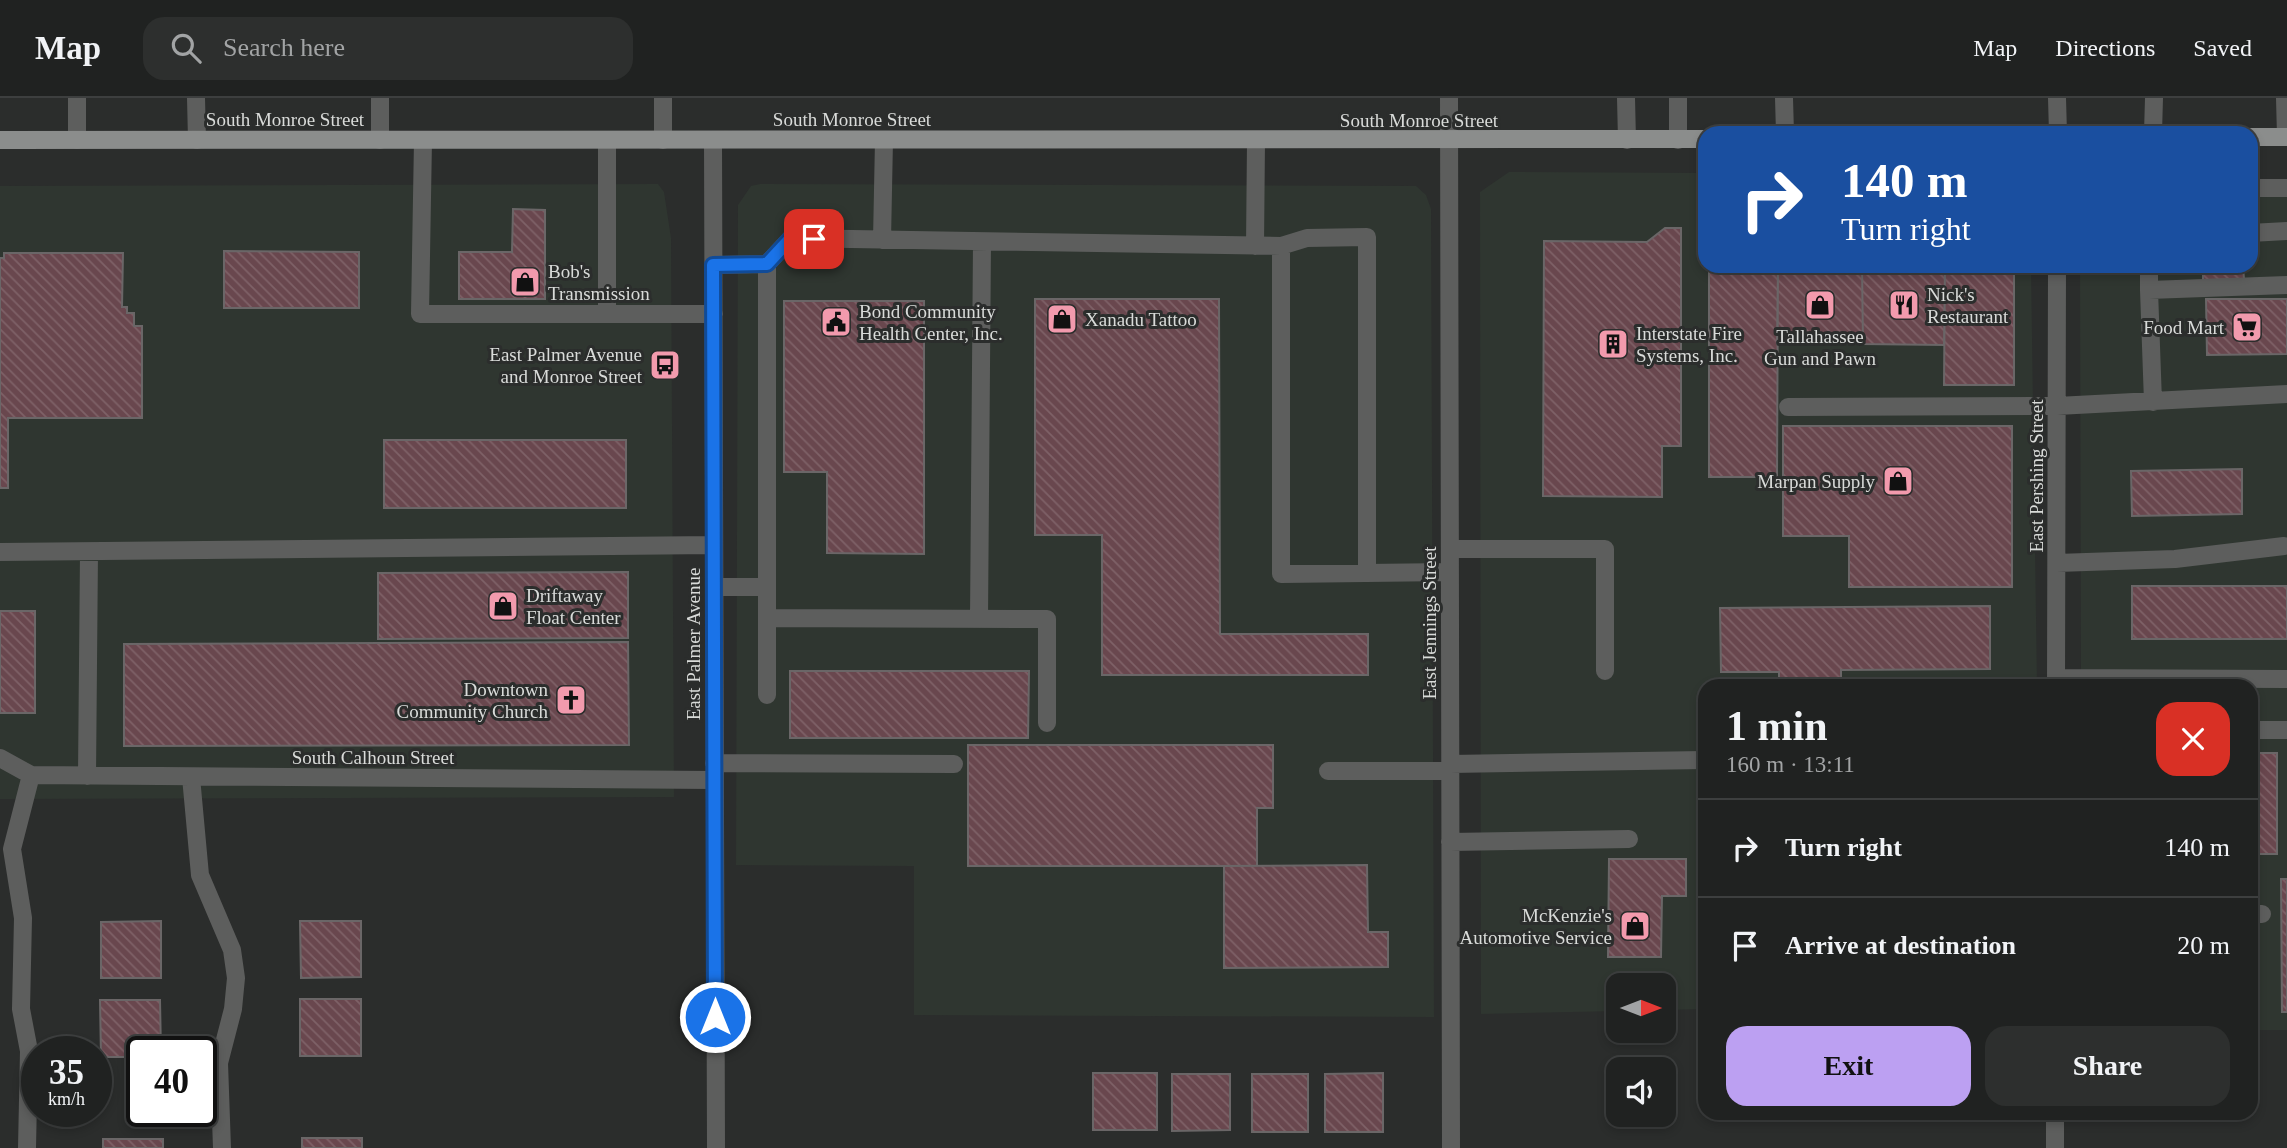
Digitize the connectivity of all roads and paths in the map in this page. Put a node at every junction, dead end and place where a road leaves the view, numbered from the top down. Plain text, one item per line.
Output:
1 (77, 98) edge
2 (196, 98) edge
3 (380, 98) edge
4 (663, 98) edge
5 (1449, 98) edge
6 (1626, 98) edge
7 (1678, 98) edge
8 (1784, 98) edge
9 (2057, 98) edge
10 (2154, 98) edge
11 (2285, 98) edge
12 (1785, 126) edge
13 (2058, 126) edge
14 (2153, 126) edge
15 (2286, 136) edge
16 (2258, 137) edge
17 (1698, 139) edge
18 (0, 140) edge
19 (77, 140) junction
20 (197, 140) junction
21 (380, 140) junction
22 (423, 140) junction
23 (607, 140) junction
24 (663, 140) junction
25 (713, 140) junction
26 (884, 140) junction
27 (1627, 140) junction
28 (1678, 140) junction
29 (1256, 141) junction
30 (1450, 141) junction
31 (2258, 188) edge
32 (2287, 188) edge
33 (2287, 231) edge
34 (2258, 233) edge
35 (882, 240) junction
36 (982, 242) junction
37 (1255, 246) junction
38 (1281, 246) junction
39 (767, 264) junction
40 (713, 265) junction
41 (2057, 273) edge
42 (2149, 273) edge
43 (2287, 285) edge
44 (2149, 290) junction
45 (607, 314) junction
46 (713, 314) junction
47 (2287, 394) edge
48 (2153, 402) junction
49 (2057, 406) junction
50 (1788, 407) dead end
51 (713, 545) junction
52 (2284, 546) dead end
53 (1450, 549) junction
54 (0, 552) edge
55 (89, 552) junction
56 (2057, 563) junction
57 (1450, 572) junction
58 (1367, 573) junction
59 (713, 587) junction
60 (767, 587) junction
61 (767, 618) junction
62 (979, 619) junction
63 (1605, 671) dead end
64 (2056, 679) edge
65 (2258, 679) edge
66 (2287, 679) edge
67 (767, 695) dead end
68 (1047, 723) dead end
69 (2258, 730) edge
70 (2287, 730) edge
71 (0, 758) edge
72 (1698, 760) edge
73 (954, 764) dead end
74 (1450, 767) junction
75 (714, 771) junction
76 (1328, 771) dead end
77 (31, 775) junction
78 (87, 776) junction
79 (191, 776) junction
80 (1629, 839) dead end
81 (1450, 842) junction
82 (2055, 1120) edge
83 (27, 1148) edge
84 (222, 1148) edge
85 (716, 1148) edge
86 (1451, 1148) edge
87 (2055, 1148) edge

1 - 19 street
2 - 20 street
3 - 21 street
4 - 24 street
5 - 30 street, East Jennings Street
6 - 27 street
7 - 28 street
8 - 12 street
9 - 13 street
10 - 14 street
11 - 15 street
15 - 16 main road
17 - 28 main road, South Monroe Street
18 - 19 main road, South Monroe Street
19 - 20 main road, South Monroe Street
20 - 21 main road, South Monroe Street
21 - 22 main road, South Monroe Street
22 - 23 main road, South Monroe Street
22 - 45 street
23 - 24 main road, South Monroe Street
23 - 45 street
24 - 25 main road, South Monroe Street
25 - 26 main road, South Monroe Street
25 - 40 street, East Palmer Avenue
26 - 29 main road, South Monroe Street
26 - 35 street
27 - 28 main road, South Monroe Street
27 - 30 main road, South Monroe Street
29 - 30 main road, South Monroe Street
29 - 37 street
30 - 53 street, East Jennings Street
31 - 32 street
33 - 34 street
35 - 36 street
35 - 39 street
36 - 37 street
36 - 62 street
37 - 38 street
38 - 58 street
38 - 58 street
39 - 40 street
39 - 60 street
40 - 46 street, East Palmer Avenue
41 - 49 street, East Pershing Street
42 - 44 street
43 - 44 street
44 - 48 street
45 - 46 street
46 - 51 street, East Palmer Avenue
47 - 48 street
48 - 49 street
49 - 50 street
49 - 56 street, East Pershing Street
51 - 55 street
51 - 59 street, East Palmer Avenue
52 - 56 street
53 - 57 street, East Jennings Street
53 - 63 street
54 - 55 street
55 - 78 street
56 - 64 street, East Pershing Street
57 - 58 street
57 - 74 street, East Jennings Street
59 - 60 street
59 - 75 street, East Palmer Avenue
60 - 61 street
61 - 62 street
61 - 67 street
62 - 68 street
65 - 66 street
69 - 70 street
71 - 77 street
72 - 74 street
73 - 75 street, South Calhoun Street
74 - 76 street
74 - 81 street, East Jennings Street
75 - 79 street, South Calhoun Street
75 - 85 street, East Palmer Avenue
77 - 78 street, South Calhoun Street
77 - 83 street
78 - 79 street, South Calhoun Street
79 - 84 street
80 - 81 street
81 - 86 street, East Jennings Street
82 - 87 street

